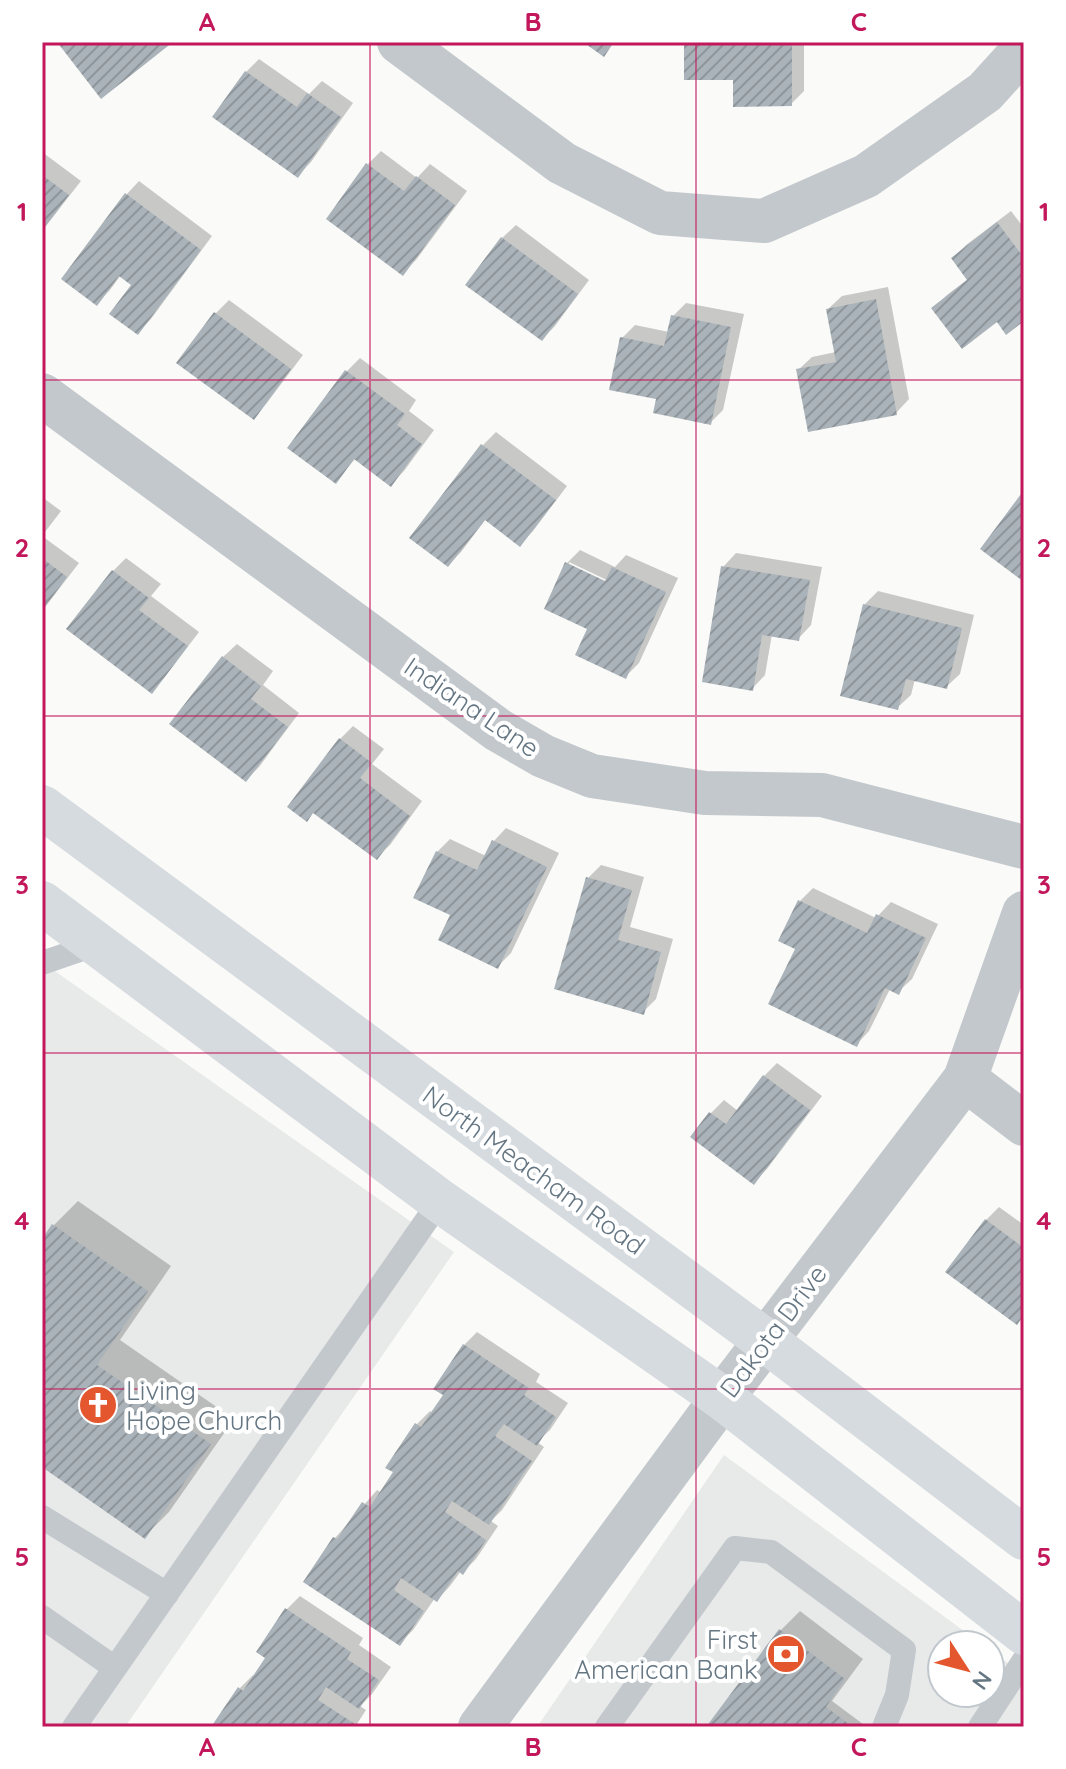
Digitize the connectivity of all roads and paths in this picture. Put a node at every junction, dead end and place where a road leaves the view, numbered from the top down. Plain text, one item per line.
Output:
1 (399, 42) edge
2 (1024, 49) edge
3 (42, 395) edge
4 (42, 807) edge
5 (1024, 847) edge
6 (42, 903) edge
7 (1024, 913) edge
8 (97, 944) junction
9 (42, 963) edge
10 (965, 1079) junction
11 (1024, 1124) edge
12 (440, 1201) junction
13 (766, 1341) junction
14 (722, 1398) junction
15 (42, 1517) edge
16 (1024, 1538) edge
17 (167, 1594) junction
18 (42, 1617) edge
19 (1024, 1633) edge
20 (1024, 1660) edge
21 (115, 1668) junction
22 (493, 1723) edge
23 (74, 1727) edge
24 (607, 1727) edge
25 (884, 1727) edge
26 (980, 1727) edge

1 - 2 street
3 - 5 street, Indiana Lane
4 - 13 main road, North Meacham Road
6 - 8 main road
7 - 10 street, Dakota Drive
8 - 9 lane
8 - 12 main road
10 - 11 street
10 - 13 street, Dakota Drive
12 - 14 main road
12 - 17 lane
13 - 14 street, Dakota Drive
13 - 16 main road, North Meacham Road
14 - 19 main road
14 - 22 street, Dakota Drive
15 - 17 lane
17 - 21 lane
18 - 21 lane
20 - 26 lane
21 - 23 lane
24 - 25 lane

